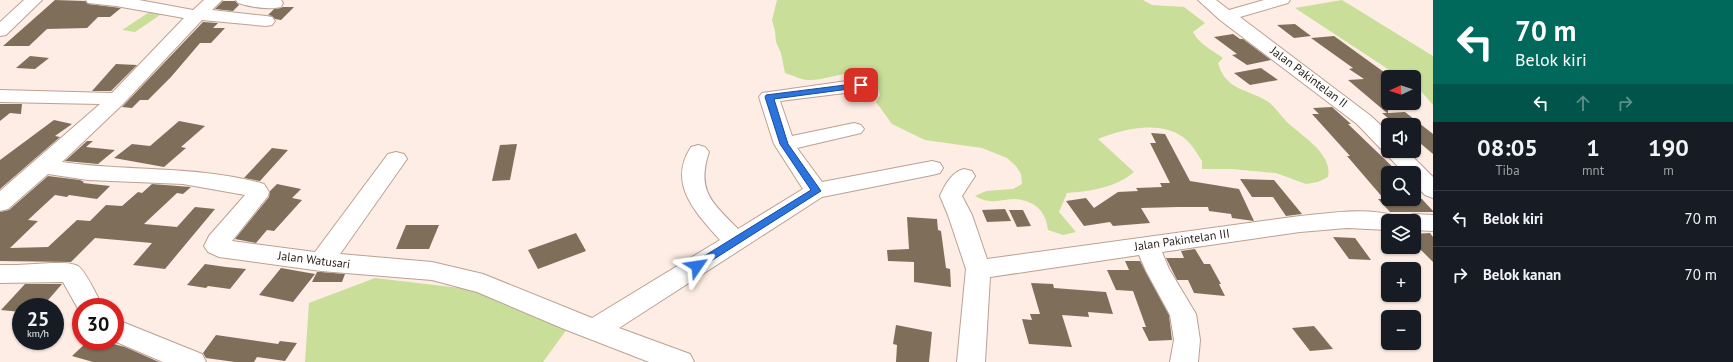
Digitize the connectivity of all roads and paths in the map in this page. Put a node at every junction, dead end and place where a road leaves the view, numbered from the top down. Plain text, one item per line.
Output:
1 (34, 0) edge
2 (94, 0) edge
3 (214, 0) edge
4 (244, 0) edge
5 (1206, 0) edge
6 (1282, 0) edge
7 (275, 4) dead end
8 (196, 15) junction
9 (1226, 16) junction
10 (266, 21) dead end
11 (0, 31) edge
12 (861, 85) dead end
13 (0, 96) edge
14 (116, 100) junction
15 (854, 129) dead end
16 (1381, 137) edge
17 (784, 144) junction
18 (698, 152) dead end
19 (1402, 158) edge
20 (396, 159) dead end
21 (45, 166) junction
22 (932, 168) dead end
23 (964, 176) dead end
24 (1433, 190) edge
25 (816, 191) junction
26 (0, 203) edge
27 (1381, 222) edge
28 (1421, 222) edge
29 (1433, 223) edge
30 (735, 241) junction
31 (1147, 245) junction
32 (321, 262) junction
33 (978, 269) junction
34 (0, 274) edge
35 (85, 298) edge
36 (594, 330) junction
37 (124, 334) edge
38 (192, 362) edge
39 (680, 362) edge
40 (971, 362) edge
41 (1184, 362) edge

1 - 11 street
2 - 8 street
3 - 8 street
4 - 7 street
5 - 9 street, Jalan Pakintelan II
6 - 9 street
8 - 10 street
8 - 14 street
9 - 16 street, Jalan Pakintelan II
12 - 17 street
13 - 14 street
14 - 21 street
15 - 17 street
17 - 25 street
18 - 30 street
19 - 24 street
20 - 32 street
21 - 26 street
21 - 32 street, Jalan Watusari
22 - 25 street
23 - 33 street
25 - 30 street
27 - 31 street, Jalan Pakintelan III
28 - 29 street
30 - 36 street
31 - 33 street, Jalan Pakintelan III
31 - 41 street
32 - 36 street, Jalan Watusari
33 - 40 street
34 - 35 street
36 - 39 street, Jalan Watusari
37 - 38 street

